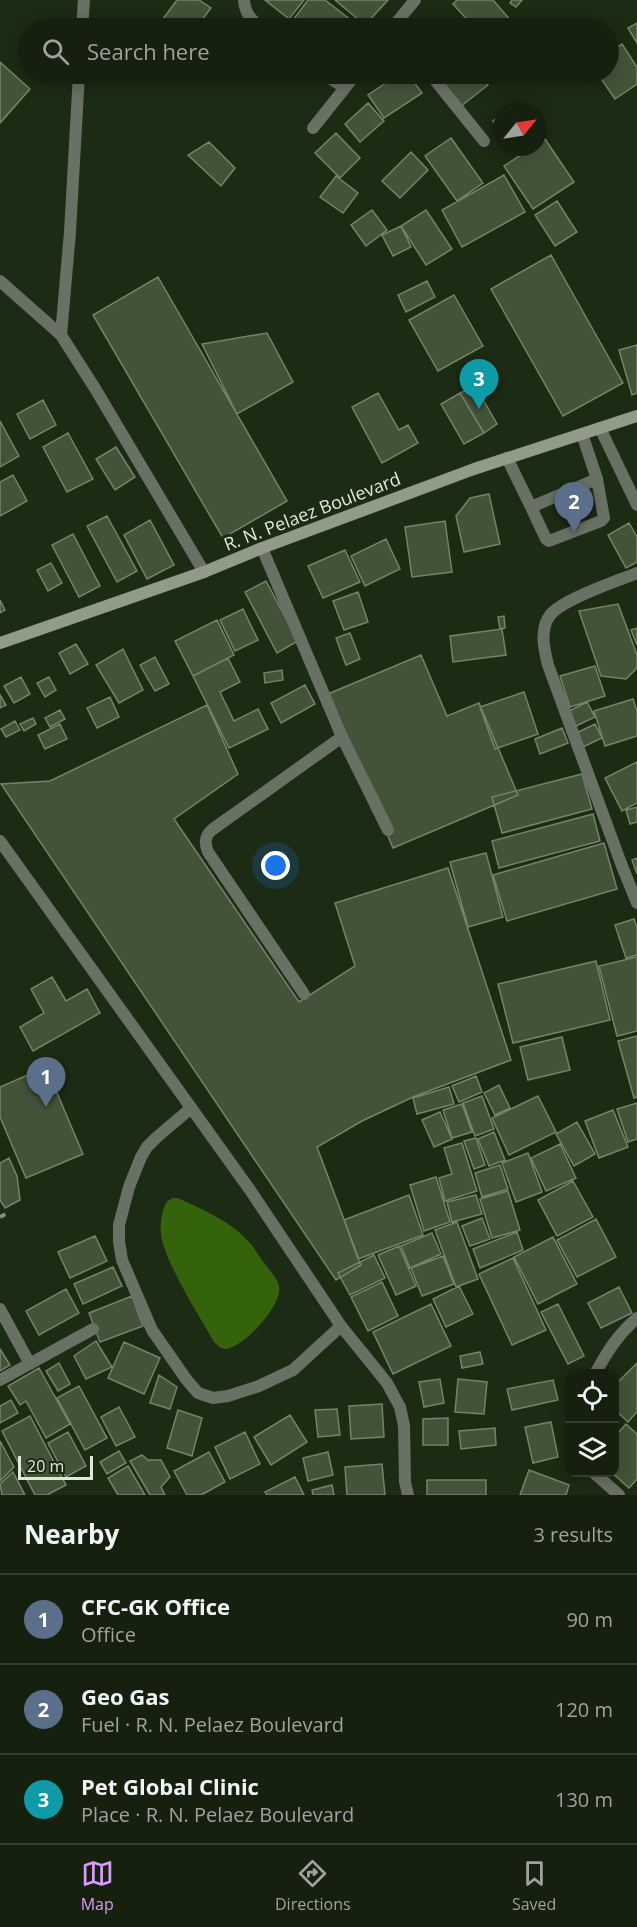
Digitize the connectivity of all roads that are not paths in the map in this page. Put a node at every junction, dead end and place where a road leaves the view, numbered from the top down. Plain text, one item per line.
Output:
1 (84, 0) edge
2 (244, 0) edge
3 (415, 0) edge
4 (83, 18) edge
5 (249, 18) edge
6 (402, 18) edge
7 (78, 84) edge
8 (339, 84) edge
9 (348, 84) edge
10 (438, 84) edge
11 (345, 88) junction
12 (313, 128) dead end
13 (484, 141) dead end
14 (0, 280) edge
15 (60, 335) junction
16 (637, 416) edge
17 (600, 428) junction
18 (582, 434) junction
19 (507, 458) junction
20 (597, 479) junction
21 (637, 505) edge
22 (531, 507) junction
23 (262, 548) junction
24 (204, 572) junction
25 (637, 573) edge
26 (0, 643) edge
27 (342, 736) junction
28 (388, 830) dead end
29 (0, 841) edge
30 (637, 903) edge
31 (304, 994) dead end
32 (190, 1109) junction
33 (0, 1309) edge
34 (637, 1318) edge
35 (341, 1326) junction
36 (93, 1329) dead end
37 (30, 1364) junction
38 (598, 1369) edge
39 (0, 1380) edge
40 (598, 1477) edge
41 (408, 1495) edge
42 (618, 1495) edge

1 - 4 street
2 - 5 street
3 - 6 street
7 - 15 street
8 - 11 street
9 - 11 street
10 - 13 street
11 - 12 street
14 - 15 street
15 - 24 street
16 - 17 main road, R. N. Pelaez Boulevard
17 - 18 main road, R. N. Pelaez Boulevard
17 - 21 street
18 - 19 main road, R. N. Pelaez Boulevard
18 - 20 street
19 - 22 street
19 - 23 main road, R. N. Pelaez Boulevard
20 - 22 street
20 - 22 street
23 - 24 main road, R. N. Pelaez Boulevard
23 - 27 street
24 - 26 main road, R. N. Pelaez Boulevard
25 - 30 street
27 - 28 street
27 - 31 street
29 - 32 street
32 - 35 street
32 - 35 street
33 - 37 street
34 - 38 street
35 - 41 street
36 - 37 street
37 - 39 street
40 - 42 street

